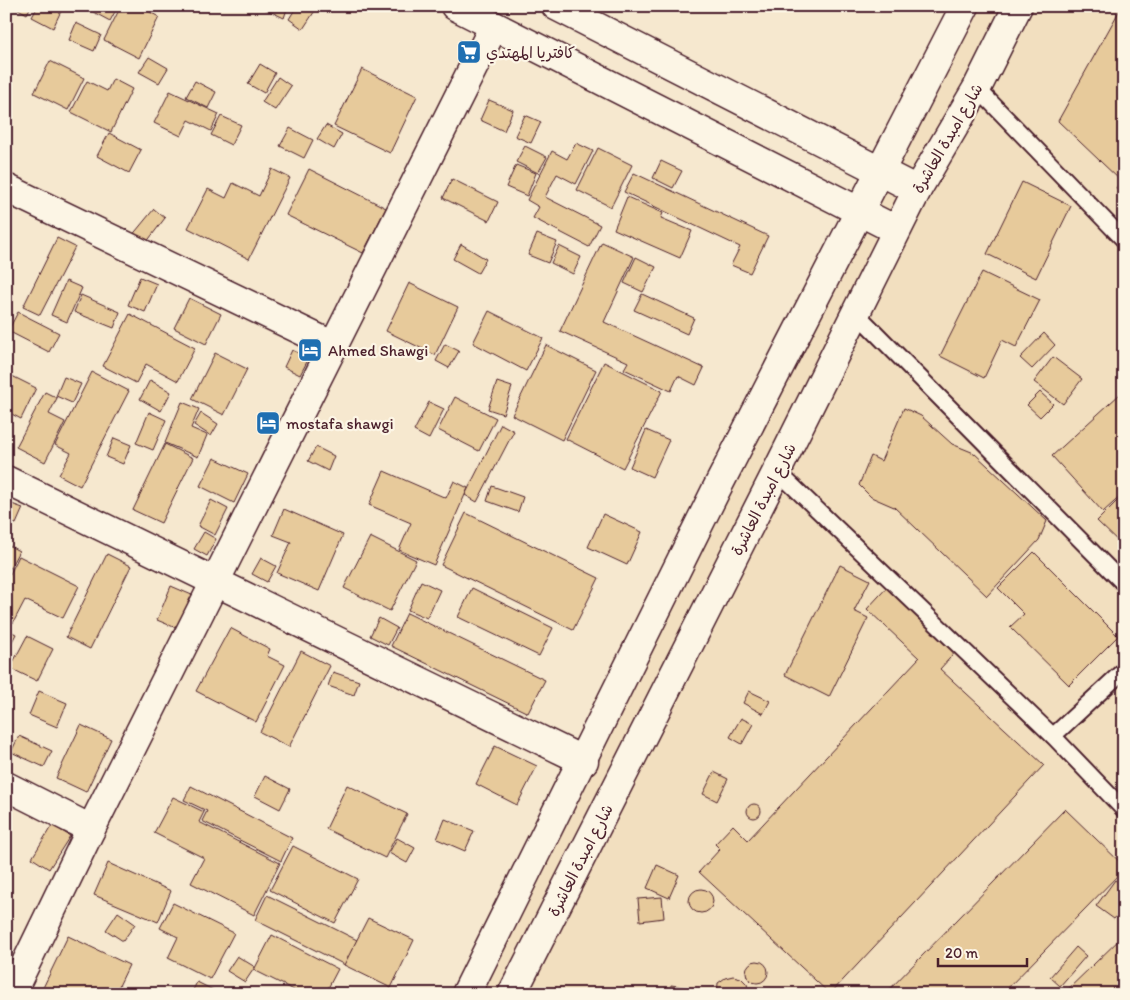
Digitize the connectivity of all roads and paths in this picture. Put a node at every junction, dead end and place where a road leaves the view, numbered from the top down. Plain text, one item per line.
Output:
1 (455, 6) edge
2 (556, 6) edge
3 (965, 6) edge
4 (1018, 6) edge
5 (588, 13) edge
6 (494, 26) junction
7 (977, 88) junction
8 (880, 170) junction
9 (6, 188) edge
10 (917, 190) junction
11 (858, 211) junction
12 (896, 230) junction
13 (1124, 240) edge
14 (856, 313) junction
15 (334, 346) junction
16 (778, 472) junction
17 (6, 480) edge
18 (214, 583) junction
19 (1124, 584) edge
20 (1124, 670) edge
21 (1053, 736) junction
22 (584, 761) junction
23 (6, 786) edge
24 (1124, 810) edge
25 (92, 828) junction
26 (12, 994) edge
27 (466, 994) edge
28 (512, 994) edge

1 - 6 main road
2 - 5 main road
3 - 8 main road
4 - 7 main road, شارع امبدة العاشرة
5 - 8 main road
6 - 11 main road
6 - 15 main road
7 - 10 main road, شارع امبدة العاشرة
7 - 13 lane
8 - 10 main road
8 - 11 main road
9 - 15 main road
10 - 12 main road, شارع امبدة العاشرة
11 - 12 main road
11 - 22 main road
12 - 14 main road, شارع امبدة العاشرة
14 - 16 main road, شارع امبدة العاشرة
14 - 19 lane
15 - 18 main road
16 - 21 lane
16 - 28 main road, شارع امبدة العاشرة
17 - 18 main road
18 - 22 main road
18 - 25 main road
20 - 21 lane
21 - 24 lane
22 - 27 main road
23 - 25 main road
25 - 26 main road

